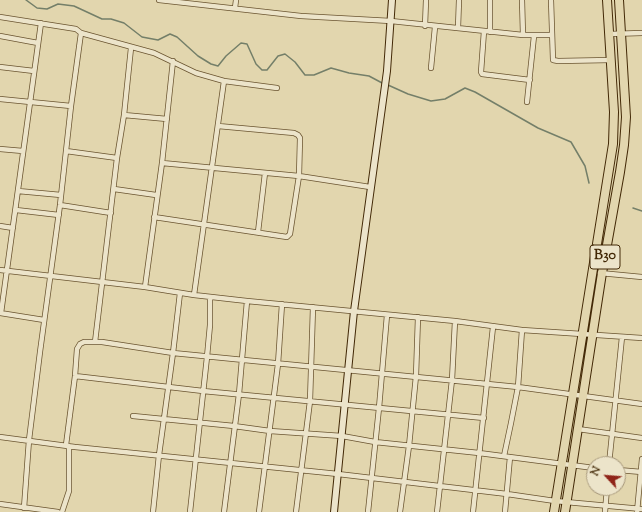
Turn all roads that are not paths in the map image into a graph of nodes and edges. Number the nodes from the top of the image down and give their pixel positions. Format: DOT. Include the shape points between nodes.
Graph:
graph roads {
  1 [pos="159,0"];
  2 [pos="236,0"];
  3 [pos="392,0"];
  4 [pos="426,0"];
  5 [pos="458,0"];
  6 [pos="490,0"];
  7 [pos="522,0"];
  8 [pos="551,0"];
  9 [pos="608,0"];
  10 [pos="619,0"];
  11 [pos="235,8"];
  12 [pos="0,16"];
  13 [pos="391,21"];
  14 [pos="41,23"];
  15 [pos="425,26"];
  16 [pos="435,27"];
  17 [pos="458,28"];
  18 [pos="484,31"];
  19 [pos="490,32"];
  20 [pos="81,33"];
  21 [pos="621,33"];
  22 [pos="642,33"];
  23 [pos="610,34"];
  24 [pos="523,35"];
  25 [pos="0,36"];
  26 [pos="534,36"];
  27 [pos="552,36"];
  28 [pos="38,43"];
  29 [pos="131,48"];
  30 [pos="611,60"];
  31 [pos="173,61"];
  32 [pos="0,67"];
  33 [pos="431,68"];
  34 [pos="34,71"];
  35 [pos="530,80"];
  36 [pos="224,81"];
  37 [pos="277,88"];
  38 [pos="0,99"];
  39 [pos="527,102"];
  40 [pos="29,103"];
  41 [pos="71,106"];
  42 [pos="124,115"];
  43 [pos="166,120"];
  44 [pos="218,126"];
  45 [pos="0,149"];
  46 [pos="66,151"];
  47 [pos="23,152"];
  48 [pos="117,158"];
  49 [pos="162,162"];
  50 [pos="213,167"];
  51 [pos="265,172"];
  52 [pos="299,176"];
  53 [pos="370,187"];
  54 [pos="114,189"];
  55 [pos="18,191"];
  56 [pos="61,195"];
  57 [pos="156,195"];
  58 [pos="60,205"];
  59 [pos="16,210"];
  60 [pos="111,213"];
  61 [pos="59,215"];
  62 [pos="154,217"];
  63 [pos="204,225"];
  64 [pos="0,226"];
  65 [pos="13,228"];
  66 [pos="258,232"];
  67 [pos="0,270"];
  68 [pos="6,271"];
  69 [pos="591,272"];
  70 [pos="602,273"];
  71 [pos="51,276"];
  72 [pos="642,277"];
  73 [pos="101,282"];
  74 [pos="145,287"];
  75 [pos="180,293"];
  76 [pos="194,295"];
  77 [pos="210,297"];
  78 [pos="247,301"];
  79 [pos="282,304"];
  80 [pos="313,307"];
  81 [pos="354,311"];
  82 [pos="0,313"];
  83 [pos="387,315"];
  84 [pos="418,317"];
  85 [pos="44,320"];
  86 [pos="455,321"];
  87 [pos="493,327"];
  88 [pos="522,330"];
  89 [pos="582,334"];
  90 [pos="593,335"];
  91 [pos="622,337"];
  92 [pos="642,338"];
  93 [pos="95,342"];
  94 [pos="173,353"];
  95 [pos="207,357"];
  96 [pos="242,359"];
  97 [pos="278,364"];
  98 [pos="311,366"];
  99 [pos="349,371"];
  100 [pos="382,374"];
  101 [pos="75,376"];
  102 [pos="416,376"];
  103 [pos="452,380"];
  104 [pos="487,384"];
  105 [pos="168,386"];
  106 [pos="518,387"];
  107 [pos="203,391"];
  108 [pos="238,394"];
  109 [pos="572,394"];
  110 [pos="583,396"];
  111 [pos="273,397"];
  112 [pos="310,401"];
  113 [pos="616,401"];
  114 [pos="346,404"];
  115 [pos="642,404"];
  116 [pos="379,408"];
  117 [pos="412,411"];
  118 [pos="134,416"];
  119 [pos="447,416"];
  120 [pos="484,418"];
  121 [pos="164,419"];
  122 [pos="199,423"];
  123 [pos="234,426"];
  124 [pos="578,429"];
  125 [pos="270,431"];
  126 [pos="305,434"];
  127 [pos="613,434"];
  128 [pos="342,436"];
  129 [pos="0,437"];
  130 [pos="642,438"];
  131 [pos="29,440"];
  132 [pos="375,442"];
  133 [pos="67,446"];
  134 [pos="409,446"];
  135 [pos="443,450"];
  136 [pos="479,453"];
  137 [pos="158,456"];
  138 [pos="504,456"];
  139 [pos="610,456"];
  140 [pos="510,457"];
  141 [pos="196,459"];
  142 [pos="642,459"];
  143 [pos="230,463"];
  144 [pos="561,464"];
  145 [pos="572,465"];
  146 [pos="265,466"];
  147 [pos="586,467"];
  148 [pos="302,471"];
  149 [pos="626,471"];
  150 [pos="641,472"];
  151 [pos="338,474"];
  152 [pos="372,478"];
  153 [pos="404,482"];
  154 [pos="441,486"];
  155 [pos="476,490"];
  156 [pos="507,494"];
  157 [pos="606,496"];
  158 [pos="555,502"];
  159 [pos="566,503"];
  160 [pos="0,504"];
  161 [pos="24,508"];
  162 [pos="605,509"];
  163 [pos="639,510"];
  164 [pos="54,512"];
  165 [pos="58,512"];
  166 [pos="62,512"];
  167 [pos="153,512"];
  168 [pos="190,512"];
  169 [pos="224,512"];
  170 [pos="259,512"];
  171 [pos="296,512"];
  172 [pos="334,512"];
  173 [pos="368,512"];
  174 [pos="400,512"];
  175 [pos="437,512"];
  176 [pos="473,512"];
  177 [pos="505,512"];
  178 [pos="554,512"];
  179 [pos="565,512"];
  1 -- 11 [label="street"];
  2 -- 11 [label="street"];
  3 -- 13 [label="street"];
  4 -- 15 [label="street"];
  5 -- 17 [label="street"];
  6 -- 19 [label="street"];
  7 -- 24 [label="street"];
  8 -- 27 [label="street"];
  9 -- 23 [label="highway, B30"];
  10 -- 21 [label="highway, B30"];
  11 -- 13 [label="street" via="301,16"];
  12 -- 14 [label="street"];
  13 -- 15 [label="street"];
  13 -- 53 [label="street" via="387,71"];
  14 -- 20 [label="street" via="76,29"];
  14 -- 28 [label="street"];
  15 -- 16 [label="street"];
  16 -- 17 [label="street"];
  16 -- 33 [label="street"];
  17 -- 18 [label="street"];
  18 -- 19 [label="street"];
  18 -- 35 [label="street" via="482,74"];
  19 -- 24 [label="street"];
  20 -- 29 [label="street"];
  20 -- 41 [label="street"];
  21 -- 22 [label="street"];
  21 -- 23 [label="street"];
  21 -- 70 [label="highway, B30" via="626,117 624,144"];
  23 -- 30 [label="highway, B30"];
  24 -- 26 [label="street"];
  25 -- 28 [label="street"];
  26 -- 27 [label="street"];
  26 -- 35 [label="street"];
  27 -- 30 [label="street" via="553,60"];
  28 -- 34 [label="street"];
  29 -- 31 [label="street" via="154,53"];
  29 -- 42 [label="street"];
  30 -- 69 [label="highway, B30" via="613,144"];
  31 -- 36 [label="street" via="196,73"];
  31 -- 43 [label="street"];
  32 -- 34 [label="street"];
  34 -- 40 [label="street"];
  35 -- 39 [label="street"];
  36 -- 37 [label="street"];
  36 -- 44 [label="street"];
  38 -- 40 [label="street"];
  40 -- 41 [label="street"];
  40 -- 47 [label="street"];
  41 -- 46 [label="street"];
  42 -- 43 [label="street"];
  42 -- 48 [label="street"];
  43 -- 49 [label="street"];
  44 -- 50 [label="street"];
  44 -- 52 [label="street" via="298,135"];
  45 -- 47 [label="street"];
  46 -- 48 [label="street"];
  46 -- 56 [label="street"];
  47 -- 55 [label="street"];
  48 -- 54 [label="street"];
  49 -- 50 [label="street"];
  49 -- 57 [label="street"];
  50 -- 51 [label="street"];
  50 -- 63 [label="street"];
  51 -- 52 [label="street"];
  51 -- 66 [label="street"];
  52 -- 53 [label="street"];
  52 -- 66 [label="street" via="290,234 287,237"];
  53 -- 81 [label="street"];
  54 -- 57 [label="street"];
  54 -- 60 [label="street"];
  55 -- 56 [label="street"];
  55 -- 59 [label="street"];
  56 -- 58 [label="street"];
  57 -- 62 [label="street"];
  58 -- 60 [label="street"];
  58 -- 61 [label="street"];
  59 -- 61 [label="street"];
  59 -- 65 [label="street"];
  60 -- 73 [label="street"];
  61 -- 71 [label="street"];
  62 -- 63 [label="street"];
  62 -- 74 [label="street"];
  63 -- 66 [label="street"];
  63 -- 76 [label="street"];
  64 -- 65 [label="street"];
  65 -- 68 [label="street"];
  67 -- 68 [label="street"];
  68 -- 71 [label="street"];
  68 -- 82 [label="street"];
  69 -- 70 [label="street"];
  69 -- 89 [label="highway, B30"];
  70 -- 72 [label="street"];
  70 -- 90 [label="highway, B30"];
  71 -- 73 [label="street"];
  71 -- 85 [label="street"];
  73 -- 74 [label="street"];
  73 -- 93 [label="street"];
  74 -- 75 [label="street"];
  75 -- 76 [label="street"];
  75 -- 94 [label="street"];
  76 -- 77 [label="street"];
  77 -- 78 [label="street"];
  77 -- 95 [label="street"];
  78 -- 79 [label="street"];
  78 -- 96 [label="street"];
  79 -- 80 [label="street"];
  79 -- 97 [label="street"];
  80 -- 81 [label="street"];
  80 -- 98 [label="street"];
  81 -- 83 [label="street"];
  81 -- 99 [label="street"];
  82 -- 85 [label="street"];
  83 -- 84 [label="street"];
  83 -- 100 [label="street"];
  84 -- 86 [label="street"];
  84 -- 102 [label="street"];
  85 -- 131 [label="street"];
  86 -- 87 [label="street"];
  86 -- 103 [label="street"];
  87 -- 88 [label="street"];
  87 -- 104 [label="street"];
  88 -- 89 [label="street"];
  88 -- 106 [label="street"];
  89 -- 90 [label="street"];
  89 -- 109 [label="highway, B30"];
  90 -- 91 [label="street"];
  90 -- 110 [label="highway, B30"];
  91 -- 92 [label="street"];
  91 -- 113 [label="street"];
  93 -- 94 [label="street"];
  93 -- 101 [label="street" via="80,344 77,350"];
  94 -- 95 [label="street"];
  94 -- 105 [label="street"];
  95 -- 96 [label="street"];
  95 -- 107 [label="street"];
  96 -- 97 [label="street"];
  96 -- 108 [label="street"];
  97 -- 98 [label="street"];
  97 -- 111 [label="street"];
  98 -- 99 [label="street"];
  98 -- 112 [label="street"];
  99 -- 100 [label="street"];
  99 -- 114 [label="street"];
  100 -- 102 [label="street"];
  100 -- 116 [label="street"];
  101 -- 105 [label="street"];
  101 -- 133 [label="street"];
  102 -- 103 [label="street"];
  102 -- 117 [label="street"];
  103 -- 104 [label="street"];
  103 -- 119 [label="street"];
  104 -- 106 [label="street"];
  104 -- 120 [label="street"];
  105 -- 107 [label="street"];
  105 -- 121 [label="street"];
  106 -- 109 [label="street"];
  106 -- 138 [label="street"];
  107 -- 108 [label="street"];
  107 -- 122 [label="street"];
  108 -- 111 [label="street"];
  108 -- 123 [label="street"];
  109 -- 110 [label="street"];
  109 -- 144 [label="highway, B30"];
  110 -- 113 [label="street"];
  110 -- 124 [label="highway, B30"];
  111 -- 112 [label="street"];
  111 -- 125 [label="street"];
  112 -- 114 [label="street"];
  112 -- 126 [label="street"];
  113 -- 115 [label="street"];
  113 -- 127 [label="street"];
  114 -- 116 [label="street"];
  114 -- 128 [label="street"];
  116 -- 117 [label="street"];
  116 -- 132 [label="street"];
  117 -- 119 [label="street"];
  117 -- 134 [label="street"];
  118 -- 121 [label="street"];
  119 -- 120 [label="street"];
  119 -- 135 [label="street"];
  120 -- 136 [label="street"];
  121 -- 122 [label="street"];
  121 -- 137 [label="street"];
  122 -- 123 [label="street"];
  122 -- 141 [label="street"];
  123 -- 125 [label="street"];
  123 -- 143 [label="street"];
  124 -- 127 [label="street"];
  124 -- 145 [label="highway, B30"];
  125 -- 126 [label="street"];
  125 -- 146 [label="street"];
  126 -- 128 [label="street"];
  126 -- 148 [label="street"];
  127 -- 130 [label="street"];
  127 -- 139 [label="street"];
  128 -- 132 [label="street"];
  128 -- 151 [label="street"];
  129 -- 131 [label="street"];
  131 -- 133 [label="street"];
  131 -- 161 [label="street"];
  132 -- 134 [label="street"];
  132 -- 152 [label="street"];
  133 -- 137 [label="street"];
  133 -- 166 [label="street" via="69,491"];
  134 -- 135 [label="street"];
  134 -- 153 [label="street"];
  135 -- 136 [label="street"];
  135 -- 154 [label="street"];
  136 -- 138 [label="street"];
  136 -- 155 [label="street"];
  137 -- 141 [label="street"];
  137 -- 167 [label="street"];
  138 -- 140 [label="street"];
  140 -- 144 [label="street"];
  140 -- 156 [label="street"];
  141 -- 143 [label="street"];
  141 -- 168 [label="street"];
  142 -- 150 [label="street"];
  143 -- 146 [label="street"];
  143 -- 169 [label="street"];
  144 -- 145 [label="street"];
  144 -- 158 [label="highway, B30"];
  145 -- 147 [label="street"];
  145 -- 159 [label="highway, B30"];
  146 -- 148 [label="street"];
  146 -- 170 [label="street"];
  148 -- 151 [label="street"];
  148 -- 171 [label="street"];
  149 -- 150 [label="street"];
  150 -- 163 [label="street"];
  151 -- 152 [label="street"];
  151 -- 172 [label="street"];
  152 -- 153 [label="street"];
  152 -- 173 [label="street"];
  153 -- 154 [label="street"];
  153 -- 174 [label="street"];
  154 -- 155 [label="street"];
  154 -- 175 [label="street"];
  155 -- 156 [label="street"];
  155 -- 176 [label="street"];
  156 -- 158 [label="street"];
  156 -- 177 [label="street"];
  157 -- 162 [label="street"];
  158 -- 159 [label="street"];
  158 -- 178 [label="highway, B30"];
  159 -- 162 [label="street"];
  159 -- 179 [label="highway, B30"];
  160 -- 161 [label="street"];
  161 -- 164 [label="street"];
  162 -- 163 [label="street"];
  164 -- 165 [label="street"];
}
